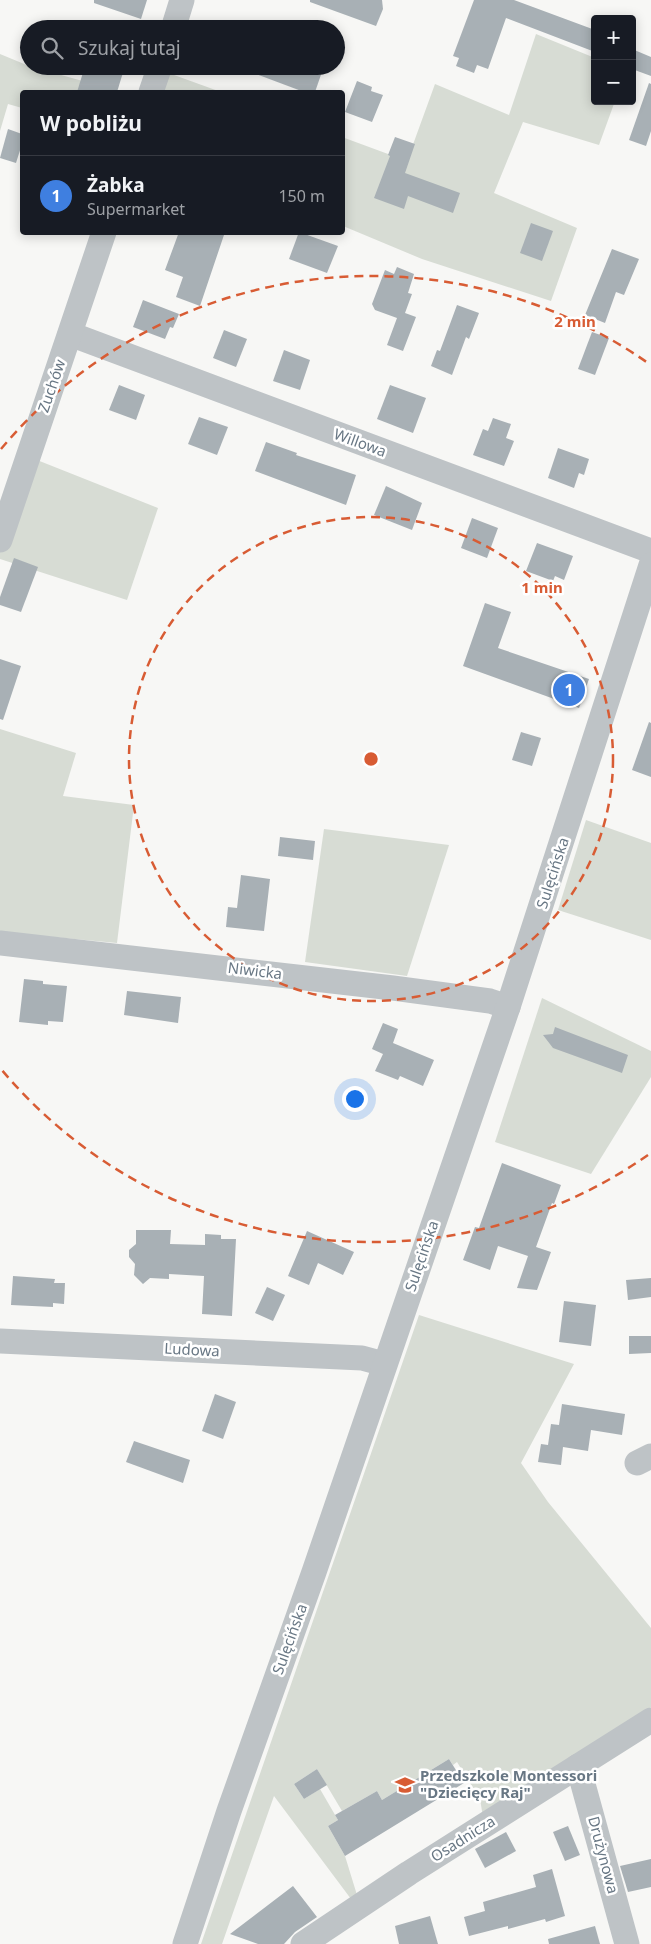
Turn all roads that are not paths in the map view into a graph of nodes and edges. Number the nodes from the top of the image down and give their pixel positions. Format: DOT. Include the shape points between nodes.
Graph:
graph roads {
  1 [pos="182,0"];
  2 [pos="175,20"];
  3 [pos="157,75"];
  4 [pos="152,90"];
  5 [pos="103,235"];
  6 [pos="70,334"];
  7 [pos="0,540"];
  8 [pos="651,552"];
  9 [pos="651,566"];
  10 [pos="0,943"];
  11 [pos="508,1006"];
  12 [pos="0,1341"];
  13 [pos="384,1364"];
  14 [pos="651,1720"];
  15 [pos="578,1766"];
  16 [pos="185,1944"];
  17 [pos="303,1944"];
  18 [pos="627,1944"];
  1 -- 2 [label="street"];
  3 -- 4 [label="street"];
  5 -- 6 [label="street, Zuchów"];
  6 -- 7 [label="street, Zuchów"];
  6 -- 8 [label="street, Willowa"];
  9 -- 11 [label="street, Sulęcińska"];
  10 -- 11 [label="street, Niwicka" via="393,988"];
  11 -- 13 [label="street, Sulęcińska"];
  12 -- 13 [label="street, Ludowa" via="362,1358"];
  13 -- 16 [label="street, Sulęcińska"];
  14 -- 15 [label="street, Osadnicza"];
  15 -- 17 [label="street, Osadnicza"];
  15 -- 18 [label="street, Drużynowa"];
}
